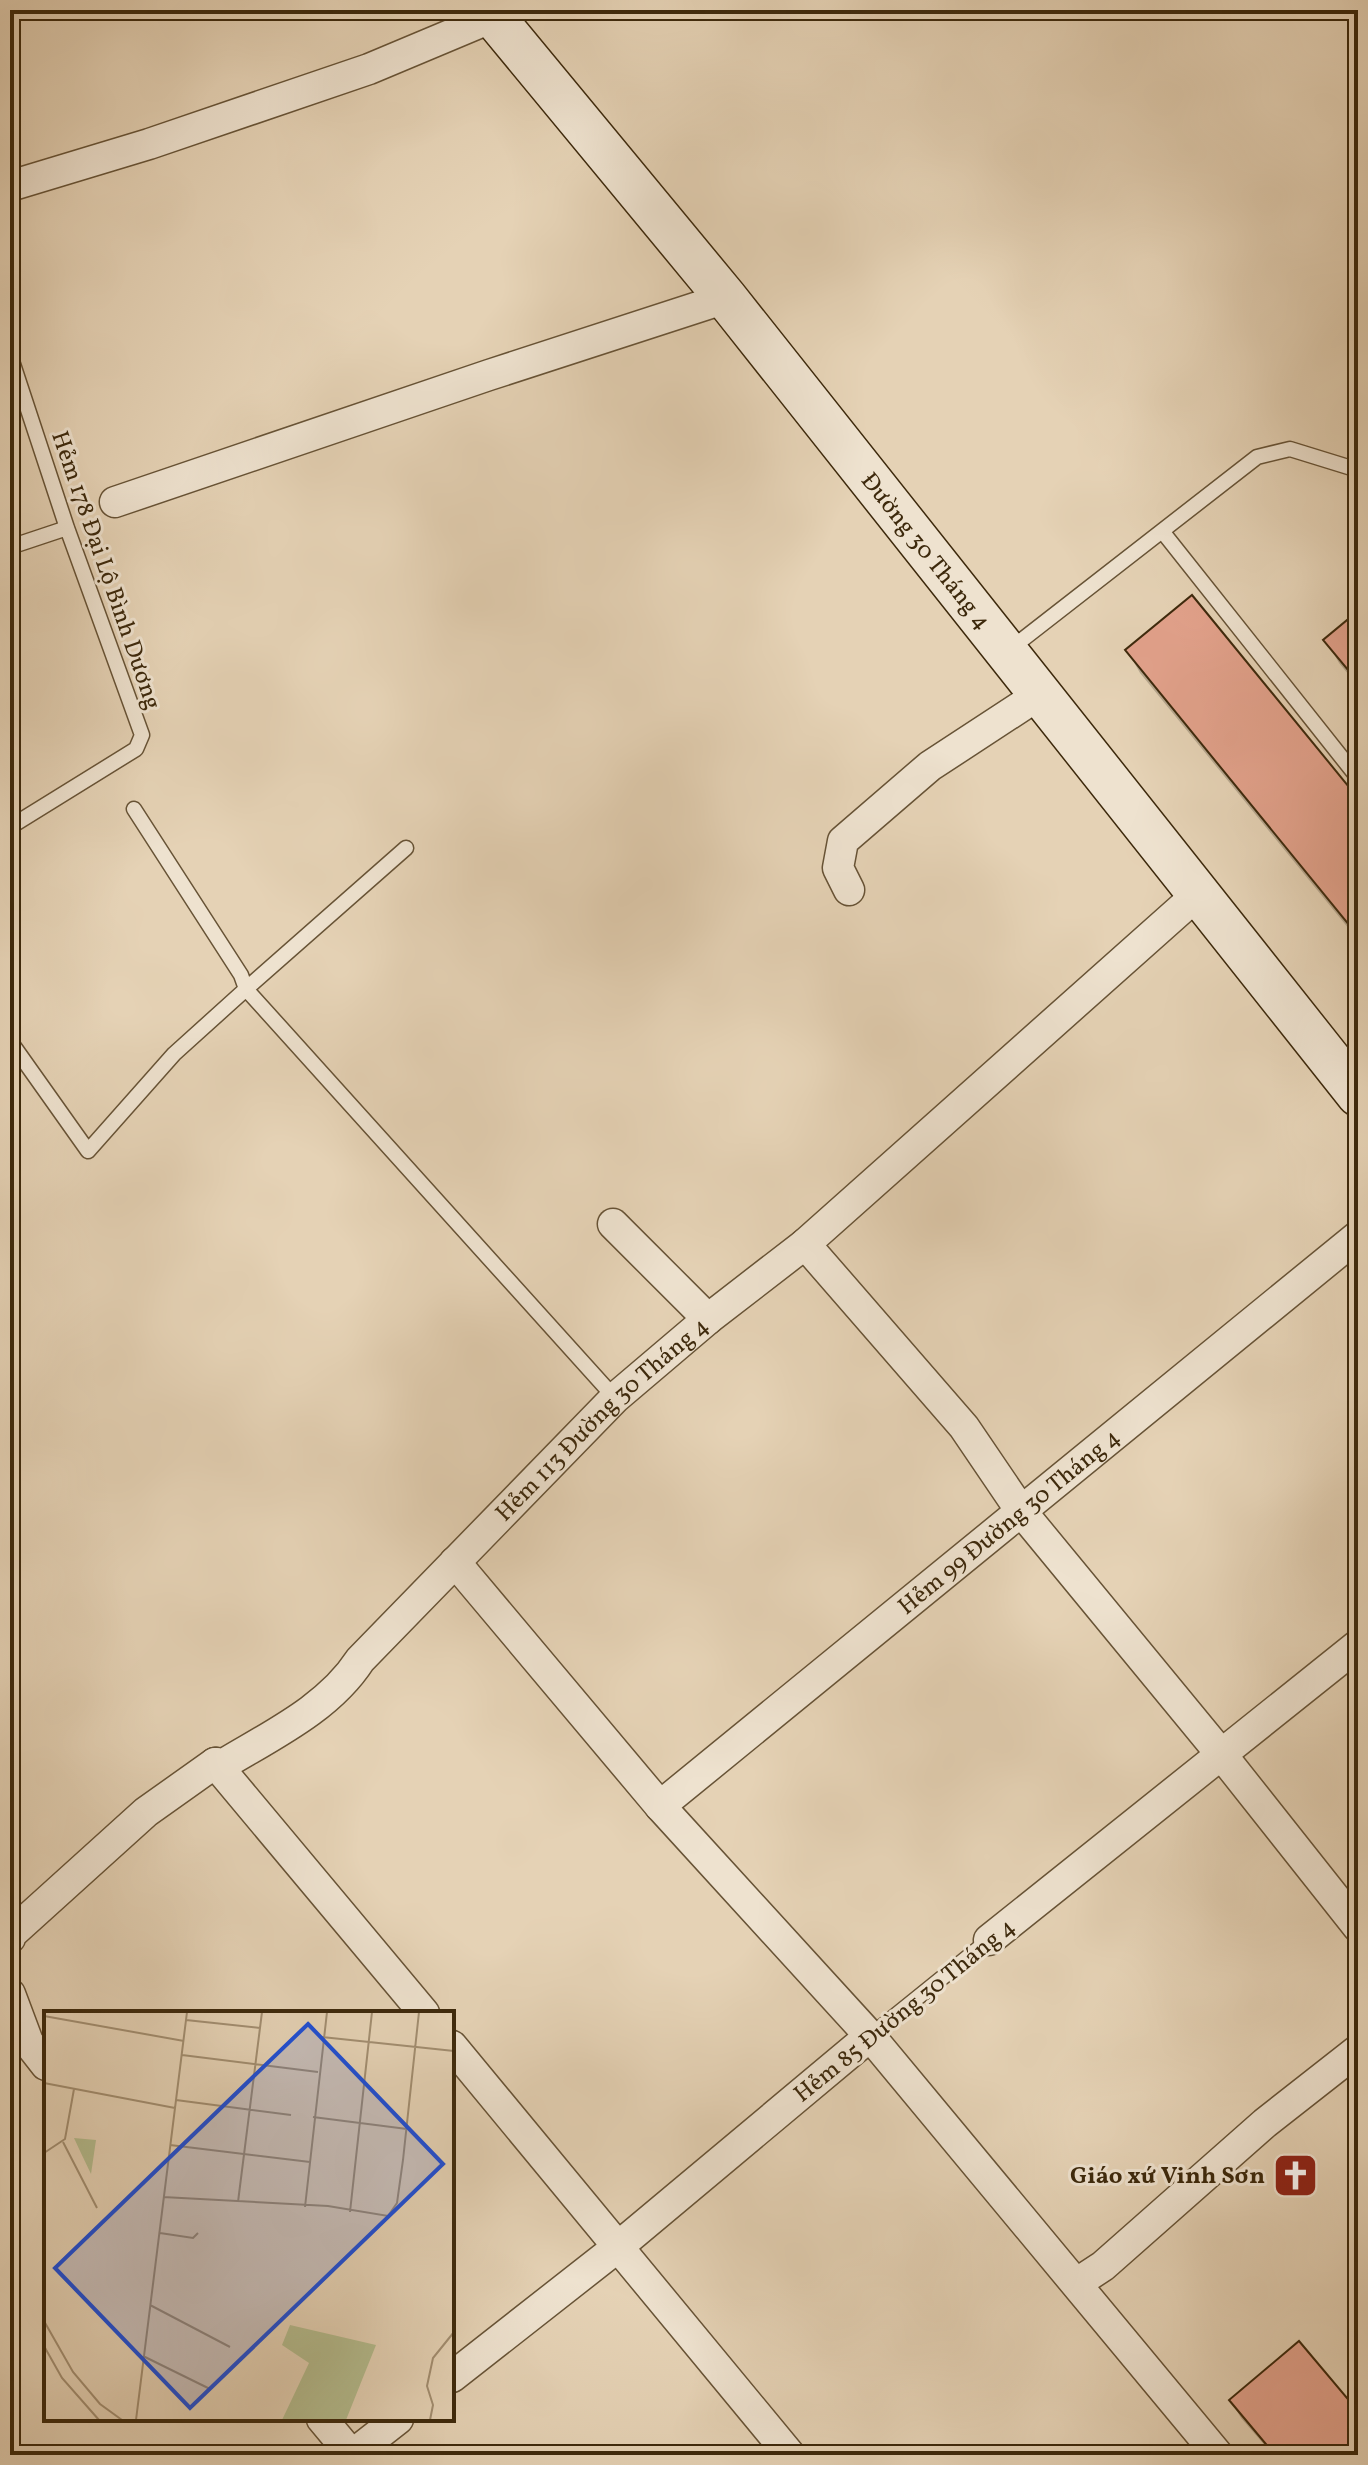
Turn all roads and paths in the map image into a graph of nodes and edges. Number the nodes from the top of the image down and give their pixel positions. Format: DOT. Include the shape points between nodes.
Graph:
graph roads {
  1 [pos="490,13"];
  2 [pos="10,186"];
  3 [pos="726,298"];
  4 [pos="10,355"];
  5 [pos="1358,470"];
  6 [pos="115,502"];
  7 [pos="67,528"];
  8 [pos="1162,531"];
  9 [pos="10,547"];
  10 [pos="1006,652"];
  11 [pos="1040,694"];
  12 [pos="1358,778"];
  13 [pos="134,809"];
  14 [pos="10,827"];
  15 [pos="406,848"];
  16 [pos="849,890"];
  17 [pos="1198,894"];
  18 [pos="246,989"];
  19 [pos="10,1041"];
  20 [pos="1358,1095"];
  21 [pos="613,1224"];
  22 [pos="1358,1236"];
  23 [pos="805,1244"];
  24 [pos="708,1319"];
  25 [pos="615,1398"];
  26 [pos="1021,1511"];
  27 [pos="455,1562"];
  28 [pos="1358,1645"];
  29 [pos="1221,1754"];
  30 [pos="215,1763"];
  31 [pos="660,1806"];
  32 [pos="1358,1927"];
  33 [pos="10,1938"];
  34 [pos="989,1940"];
  35 [pos="10,1994"];
  36 [pos="422,2011"];
  37 [pos="870,2036"];
  38 [pos="454,2048"];
  39 [pos="1358,2050"];
  40 [pos="44,2062"];
  41 [pos="619,2246"];
  42 [pos="1077,2283"];
  43 [pos="454,2375"];
  44 [pos="324,2421"];
  45 [pos="395,2421"];
  46 [pos="352,2455"];
  47 [pos="790,2455"];
  48 [pos="1218,2455"];
  1 -- 2 [label="street" via="369,69"];
  1 -- 3 [label="main road, Đường 30 Tháng 4"];
  3 -- 6 [label="street"];
  3 -- 10 [label="main road, Đường 30 Tháng 4"];
  4 -- 7 [label="lane, Hẻm 178 Đại Lộ Bình Dương"];
  5 -- 8 [label="lane" via="1290,449 1257,457"];
  7 -- 9 [label="lane"];
  7 -- 14 [label="lane, Hẻm 178 Đại Lộ Bình Dương" via="142,735 136,749"];
  8 -- 10 [label="lane"];
  8 -- 12 [label="lane"];
  10 -- 11 [label="main road, Đường 30 Tháng 4"];
  11 -- 16 [label="street" via="930,766 843,841 838,868"];
  11 -- 17 [label="main road, Đường 30 Tháng 4"];
  13 -- 18 [label="lane"];
  15 -- 18 [label="lane"];
  17 -- 20 [label="main road, Đường 30 Tháng 4"];
  17 -- 23 [label="street, Hẻm 113 Đường 30 Tháng 4"];
  18 -- 19 [label="lane" via="174,1054 88,1151"];
  18 -- 25 [label="lane"];
  21 -- 24 [label="street"];
  22 -- 26 [label="street, Hẻm 99 Đường 30 Tháng 4"];
  23 -- 24 [label="street, Hẻm 113 Đường 30 Tháng 4"];
  23 -- 26 [label="street" via="964,1427"];
  24 -- 25 [label="street, Hẻm 113 Đường 30 Tháng 4"];
  25 -- 27 [label="street, Hẻm 113 Đường 30 Tháng 4"];
  26 -- 29 [label="street"];
  26 -- 31 [label="street, Hẻm 99 Đường 30 Tháng 4"];
  27 -- 30 [label="street, Hẻm 113 Đường 30 Tháng 4" via="349,1677 304,1715 224,1764"];
  27 -- 31 [label="street"];
  28 -- 29 [label="street, Hẻm 85 Đường 30 Tháng 4"];
  29 -- 32 [label="street"];
  29 -- 34 [label="street, Hẻm 85 Đường 30 Tháng 4"];
  30 -- 33 [label="street, Hẻm 113 Đường 30 Tháng 4" via="146,1812"];
  30 -- 36 [label="street"];
  31 -- 37 [label="street"];
  34 -- 37 [label="lane, Hẻm 85 Đường 30 Tháng 4"];
  35 -- 40 [label="street" via="28,2042"];
  37 -- 41 [label="street, Hẻm 85 Đường 30 Tháng 4"];
  37 -- 42 [label="street"];
  38 -- 41 [label="street"];
  39 -- 42 [label="street"];
  41 -- 43 [label="street, Hẻm 85 Đường 30 Tháng 4"];
  41 -- 47 [label="street"];
  42 -- 48 [label="street"];
  44 -- 46 [label="street"];
  45 -- 46 [label="street"];
}
